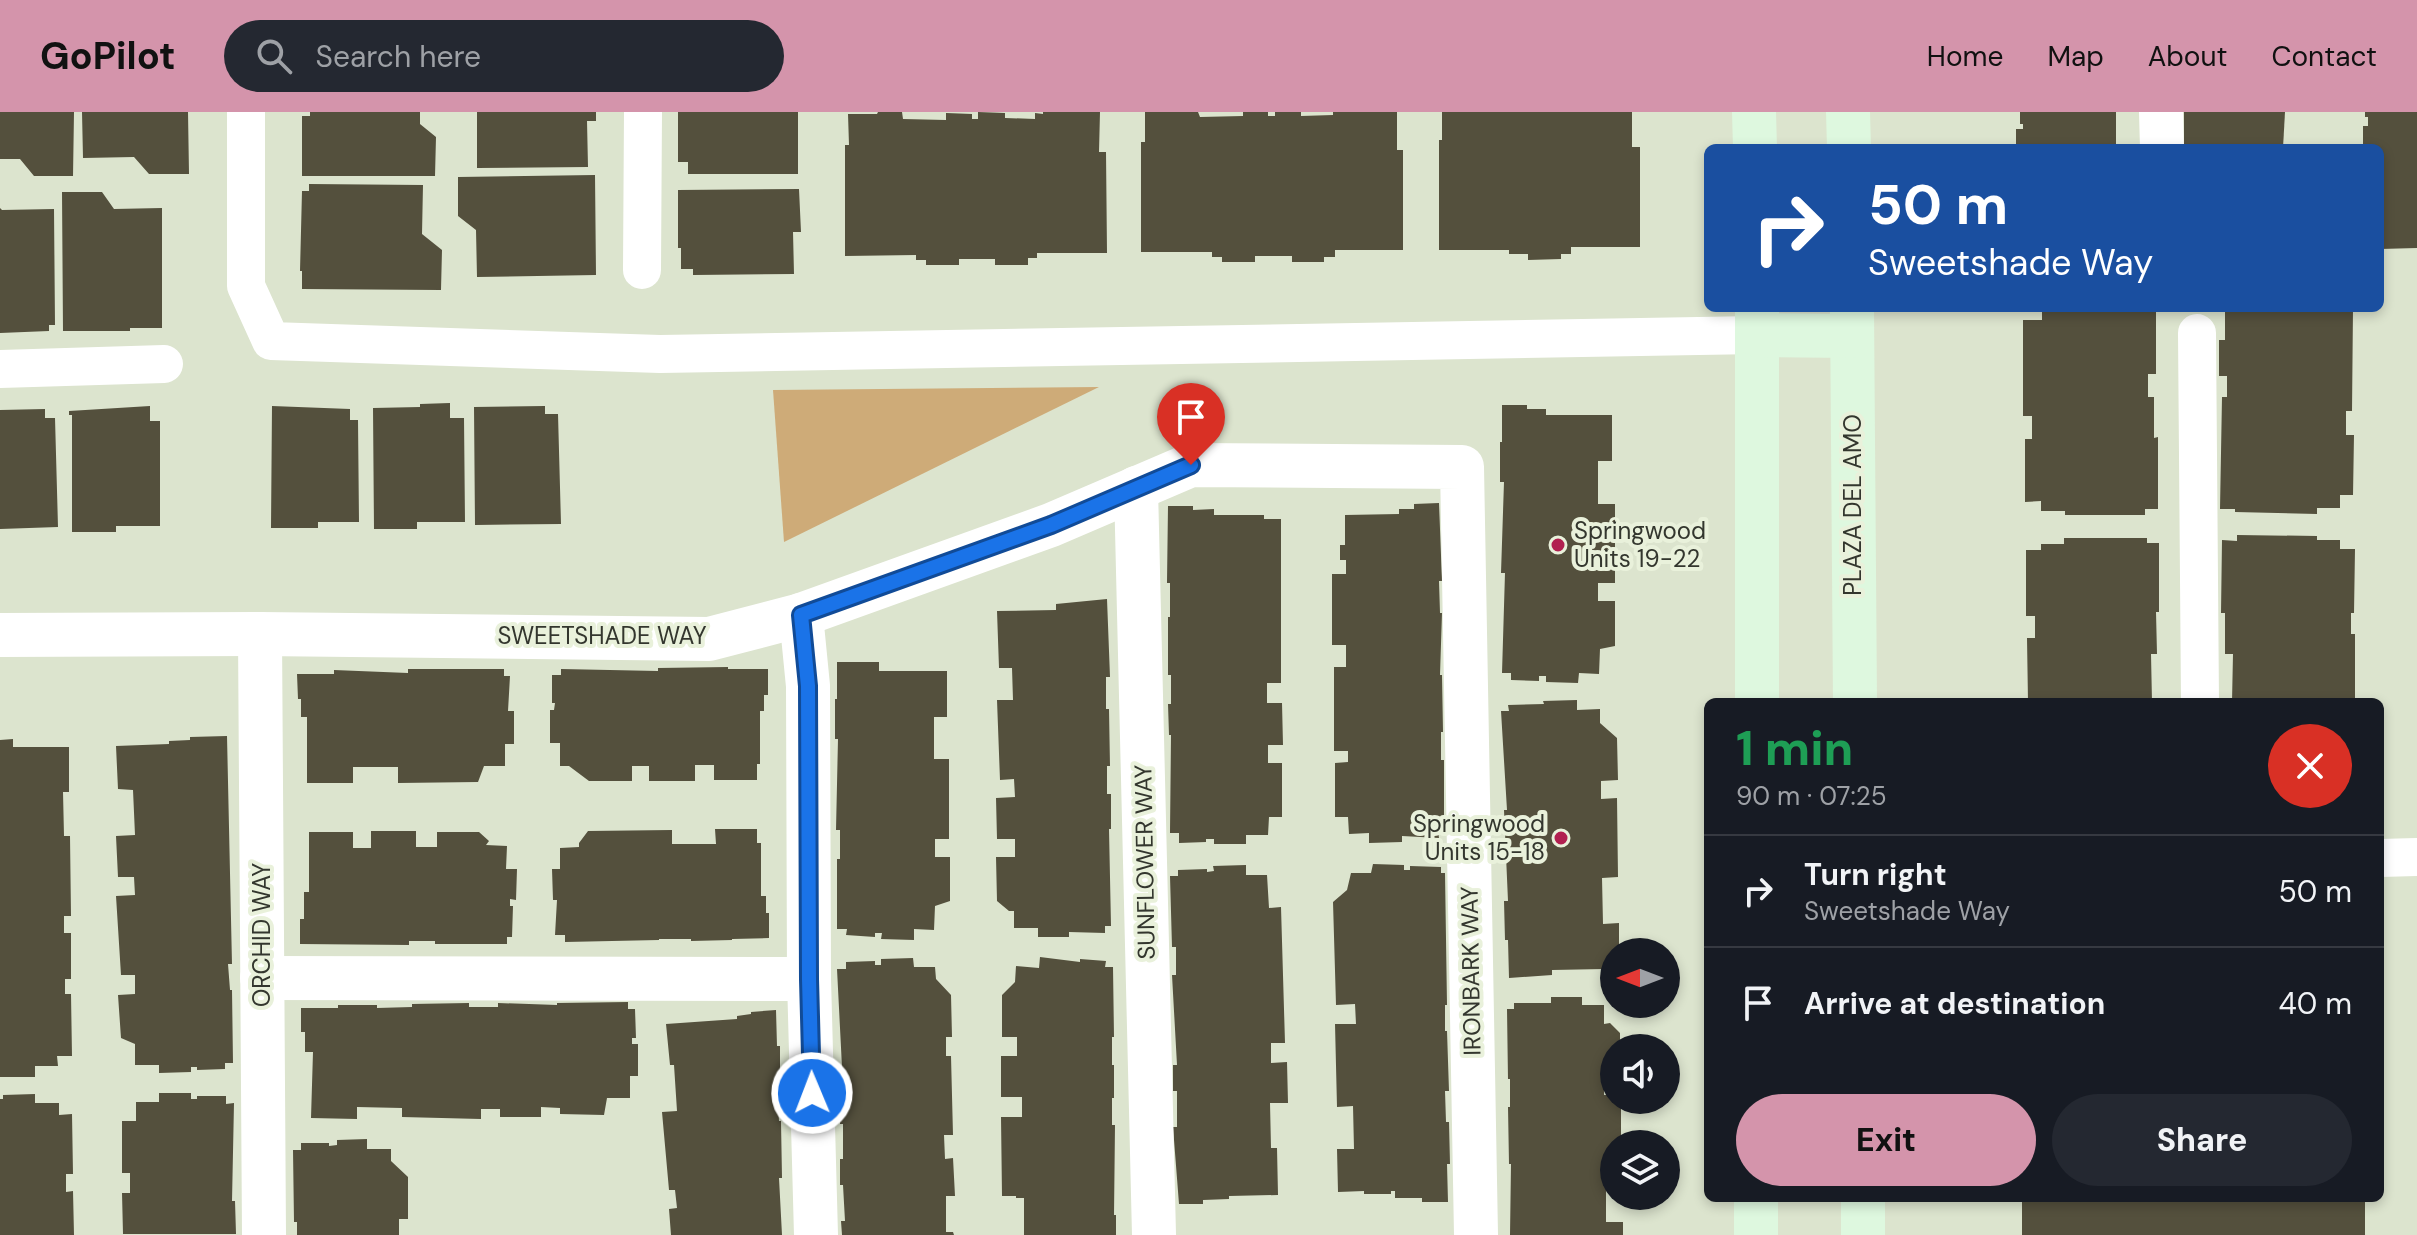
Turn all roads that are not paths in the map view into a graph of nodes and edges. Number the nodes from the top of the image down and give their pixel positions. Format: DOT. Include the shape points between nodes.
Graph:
graph roads {
  1 [pos="246,112"];
  2 [pos="643,112"];
  3 [pos="1754,112"];
  4 [pos="1848,112"];
  5 [pos="2161,112"];
  6 [pos="1755,144"];
  7 [pos="1849,144"];
  8 [pos="2162,144"];
  9 [pos="642,270"];
  10 [pos="1757,322"];
  11 [pos="1852,322"];
  12 [pos="2197,333"];
  13 [pos="164,364"];
  14 [pos="0,369"];
  15 [pos="1462,467"];
  16 [pos="1136,488"];
  17 [pos="801,615"];
  18 [pos="260,634"];
  19 [pos="0,635"];
  20 [pos="1757,698"];
  21 [pos="1855,698"];
  22 [pos="2200,698"];
  23 [pos="2417,857"];
  24 [pos="2384,858"];
  25 [pos="262,978"];
  26 [pos="809,979"];
  27 [pos="1756,1202"];
  28 [pos="1863,1202"];
  29 [pos="264,1235"];
  30 [pos="816,1235"];
  31 [pos="1154,1235"];
  32 [pos="1476,1235"];
  33 [pos="1756,1235"];
  34 [pos="1863,1235"];
  1 -- 10 [label="lane" via="246,286 271,341 660,354"];
  2 -- 9 [label="lane"];
  3 -- 6 [label="main road"];
  4 -- 7 [label="main road"];
  5 -- 8 [label="street"];
  10 -- 11 [label="main road"];
  10 -- 20 [label="main road"];
  11 -- 21 [label="main road, PLAZA DEL AMO"];
  12 -- 22 [label="lane"];
  13 -- 14 [label="lane"];
  15 -- 16 [label="street, SWEETSHADE WAY" via="1191,465"];
  15 -- 32 [label="street, IRONBARK WAY"];
  16 -- 17 [label="street, SWEETSHADE WAY" via="1051,525"];
  16 -- 31 [label="street, SUNFLOWER WAY"];
  17 -- 18 [label="street, SWEETSHADE WAY" via="709,639"];
  17 -- 26 [label="street" via="808,686"];
  18 -- 19 [label="street, SWEETSHADE WAY"];
  18 -- 25 [label="street, ORCHID WAY"];
  23 -- 24 [label="lane"];
  25 -- 26 [label="street"];
  25 -- 29 [label="street, ORCHID WAY"];
  26 -- 30 [label="street"];
  27 -- 33 [label="main road"];
  28 -- 34 [label="main road"];
}
